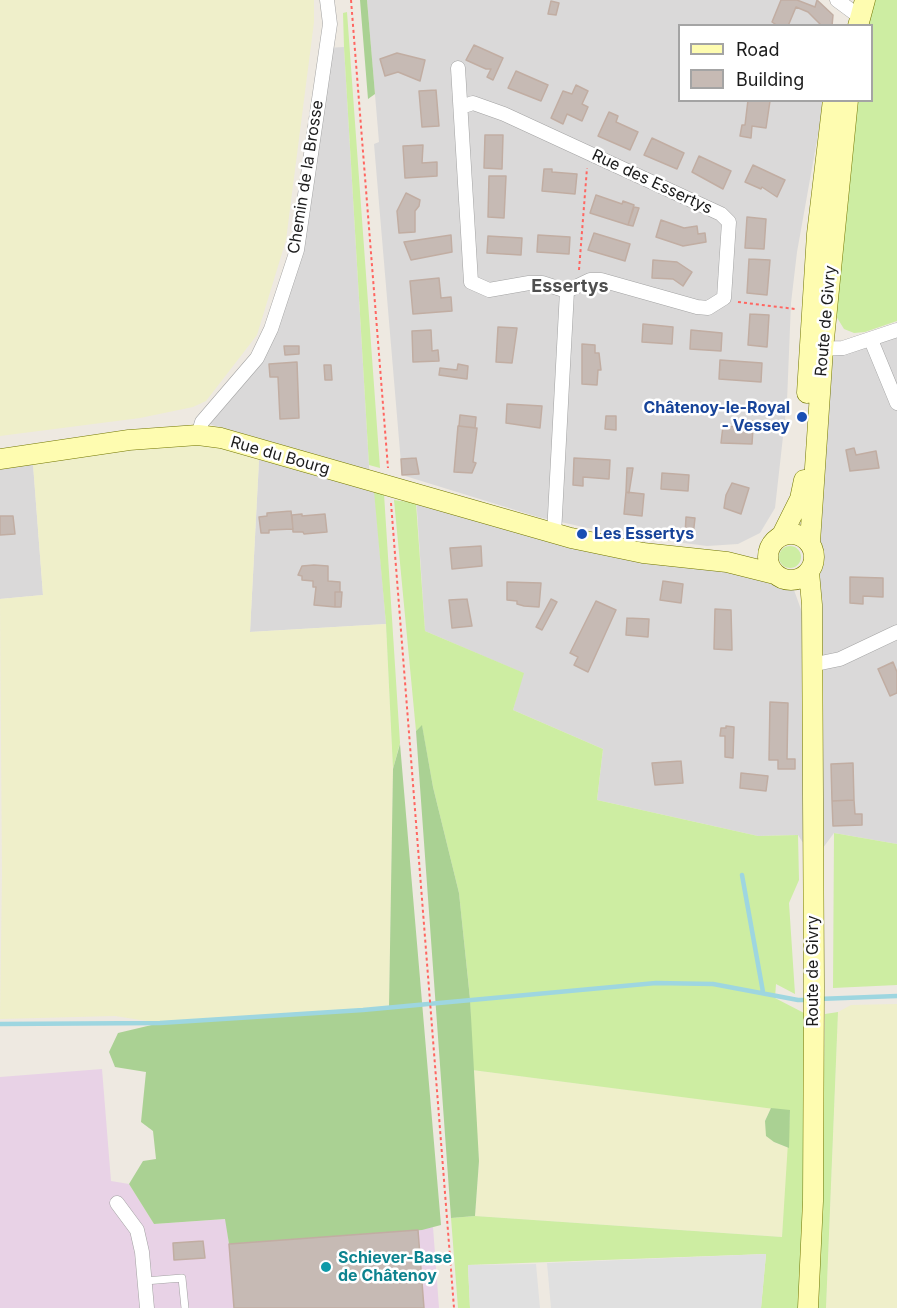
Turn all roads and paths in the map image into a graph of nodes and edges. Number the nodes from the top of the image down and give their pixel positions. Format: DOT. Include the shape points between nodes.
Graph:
graph roads {
  1 [pos="327,0"];
  2 [pos="458,68"];
  3 [pos="833,102"];
  4 [pos="847,102"];
  5 [pos="461,107"];
  6 [pos="831,128"];
  7 [pos="588,153"];
  8 [pos="573,288"];
  9 [pos="723,298"];
  10 [pos="811,311"];
  11 [pos="897,330"];
  12 [pos="871,340"];
  13 [pos="816,349"];
  14 [pos="897,403"];
  15 [pos="198,435"];
  16 [pos="0,459"];
  17 [pos="554,534"];
  18 [pos="778,538"];
  19 [pos="810,542"];
  20 [pos="727,562"];
  21 [pos="809,572"];
  22 [pos="781,577"];
  23 [pos="897,632"];
  24 [pos="810,634"];
  25 [pos="811,665"];
  26 [pos="428,988"];
  27 [pos="117,1203"];
  28 [pos="144,1281"];
  29 [pos="147,1308"];
  30 [pos="185,1308"];
  31 [pos="454,1308"];
  32 [pos="808,1308"];
  1 -- 15 [label="street, Chemin de la Brosse" via="330,24 297,250 271,329 257,358 202,422"];
  2 -- 5 [label="street"];
  3 -- 6 [label="main road, Route de Givry"];
  4 -- 6 [label="main road, Route de Givry"];
  5 -- 7 [label="street, Rue des Essertys" via="472,103 484,106"];
  5 -- 8 [label="street" via="471,282 489,290 529,283"];
  6 -- 10 [label="main road, Route de Givry"];
  6 -- 13 [label="main road, Route de Givry"];
  7 -- 8 [label="path"];
  7 -- 9 [label="street, Rue des Essertys" via="726,217 730,230"];
  8 -- 9 [label="street" via="601,279 708,308"];
  8 -- 17 [label="street"];
  9 -- 10 [label="path"];
  10 -- 13 [label="main road, Route de Givry"];
  11 -- 12 [label="street"];
  12 -- 13 [label="street" via="843,348"];
  12 -- 14 [label="street"];
  13 -- 18 [label="main road, Route de Givry" via="804,481 800,499"];
  13 -- 19 [label="main road, Route de Givry"];
  15 -- 16 [label="main road, Rue du Bourg" via="129,440"];
  15 -- 17 [label="main road, Rue du Bourg" via="221,438"];
  17 -- 20 [label="main road, Rue du Bourg" via="643,553"];
  18 -- 19 [label="main road" via="800,535"];
  18 -- 20 [label="main road"];
  18 -- 22 [label="main road" via="768,553 769,564"];
  19 -- 21 [label="main road" via="814,563"];
  20 -- 22 [label="main road, Rue du Bourg"];
  21 -- 22 [label="main road" via="795,580"];
  21 -- 24 [label="main road, Route de Givry"];
  22 -- 24 [label="main road, Route de Givry" via="800,603"];
  23 -- 25 [label="street" via="840,659"];
  24 -- 25 [label="main road, Route de Givry"];
  25 -- 32 [label="main road, Route de Givry" via="814,1014"];
  26 -- 31 [label="path"];
  27 -- 28 [label="street" via="136,1230"];
  28 -- 29 [label="street"];
  28 -- 30 [label="lane" via="182,1278"];
}
